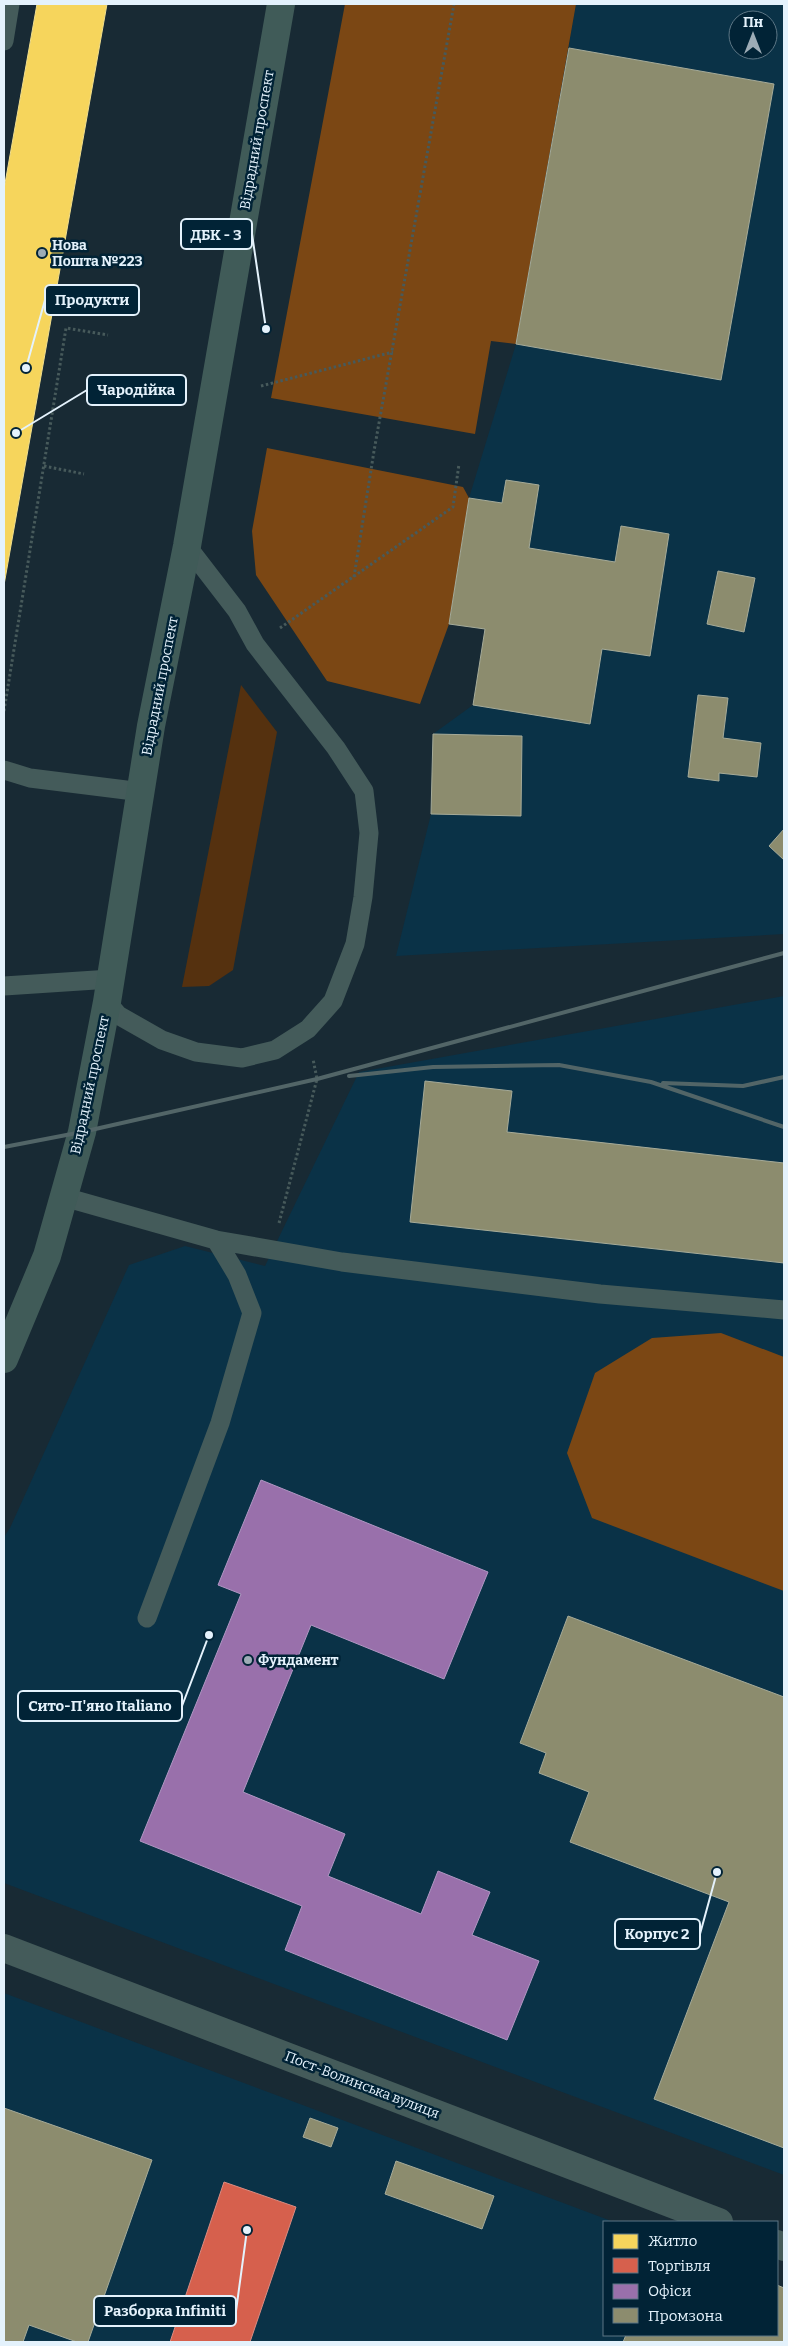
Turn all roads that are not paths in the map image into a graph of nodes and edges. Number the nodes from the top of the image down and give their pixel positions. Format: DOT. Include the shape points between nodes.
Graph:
graph roads {
  1 [pos="10,4"];
  2 [pos="281,4"];
  3 [pos="4,41"];
  4 [pos="187,546"];
  5 [pos="4,770"];
  6 [pos="142,792"];
  7 [pos="4,986"];
  8 [pos="109,991"];
  9 [pos="64,1197"];
  10 [pos="216,1240"];
  11 [pos="784,1310"];
  12 [pos="4,1359"];
  13 [pos="147,1618"];
  14 [pos="4,1948"];
  15 [pos="716,2221"];
  1 -- 3 [label="lane"];
  2 -- 4 [label="main road, Відрадний проспект"];
  4 -- 6 [label="main road, Відрадний проспект" via="151,726"];
  4 -- 8 [label="lane" via="238,612 256,644 336,748 364,791 369,833 363,897 354,944 333,1001 308,1029 275,1050 242,1058 196,1052 162,1040 118,1015"];
  5 -- 6 [label="lane" via="30,778"];
  6 -- 8 [label="main road, Відрадний проспект"];
  7 -- 8 [label="lane"];
  8 -- 9 [label="main road, Відрадний проспект" via="82,1132"];
  9 -- 10 [label="lane"];
  9 -- 12 [label="main road, Відрадний проспект" via="47,1256"];
  10 -- 11 [label="lane" via="342,1262 590,1293"];
  10 -- 13 [label="lane" via="238,1275 252,1313 220,1423"];
  14 -- 15 [label="street, Пост-Волинська вулиця"];
}
